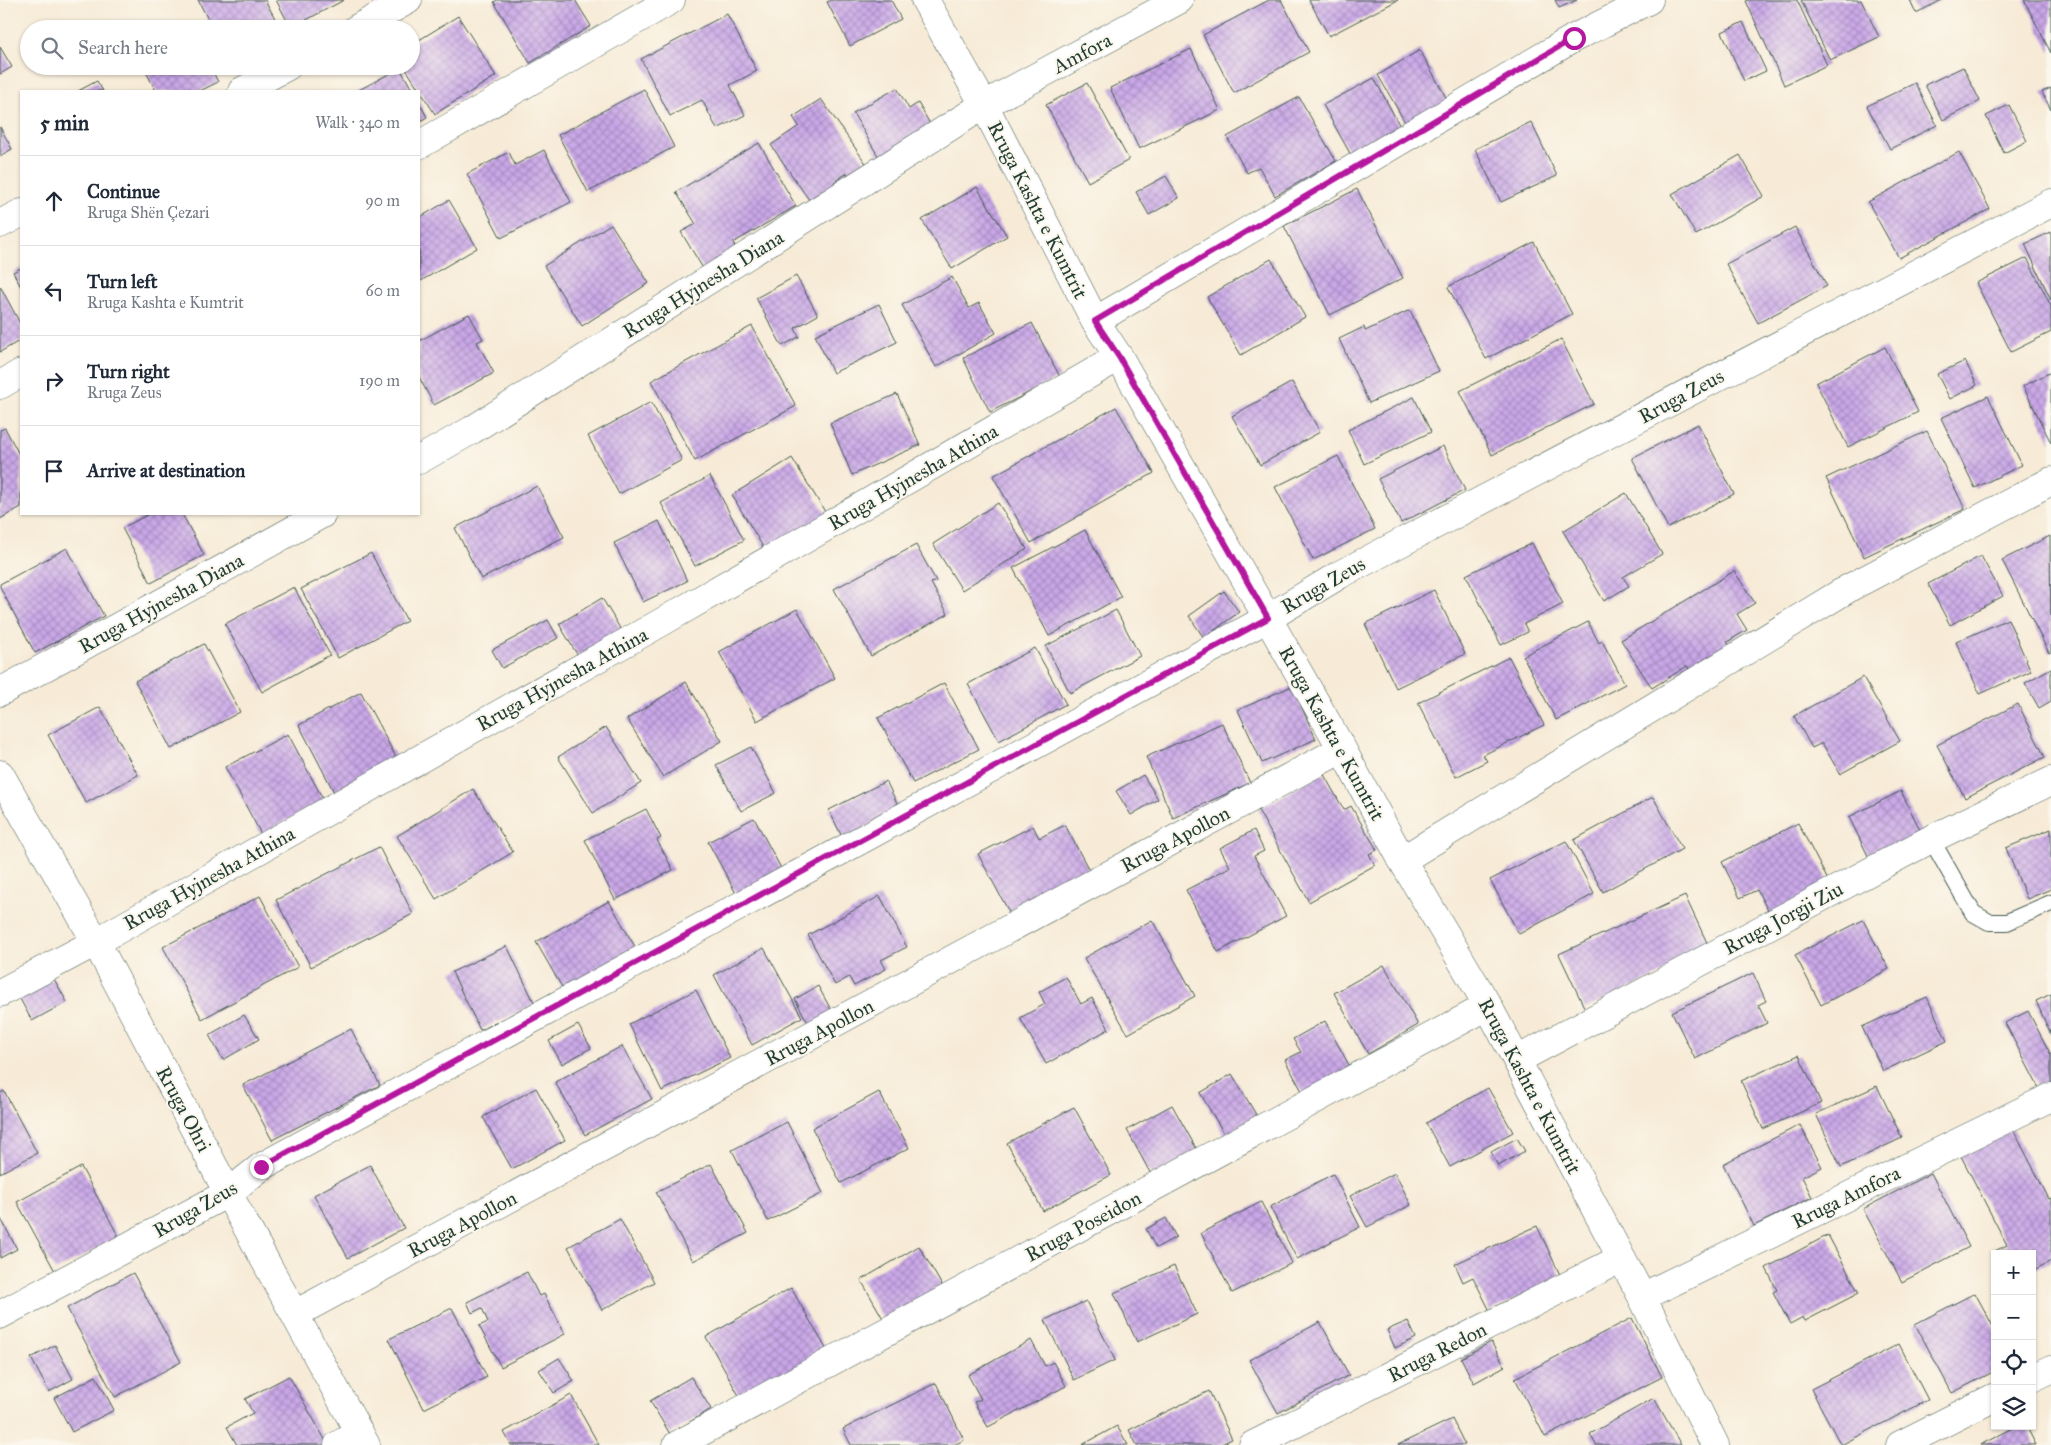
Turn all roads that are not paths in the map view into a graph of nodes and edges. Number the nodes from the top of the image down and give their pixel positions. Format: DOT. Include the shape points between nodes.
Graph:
graph roads {
  1 [pos="408,0"];
  2 [pos="671,0"];
  3 [pos="1179,0"];
  4 [pos="1649,0"];
  5 [pos="928,1"];
  6 [pos="372,20"];
  7 [pos="271,75"];
  8 [pos="244,90"];
  9 [pos="984,105"];
  10 [pos="420,144"];
  11 [pos="2051,203"];
  12 [pos="20,214"];
  13 [pos="0,224"];
  14 [pos="1095,321"];
  15 [pos="1119,357"];
  16 [pos="20,374"];
  17 [pos="0,385"];
  18 [pos="420,459"];
  19 [pos="2051,482"];
  20 [pos="320,515"];
  21 [pos="1268,618"];
  22 [pos="0,692"];
  23 [pos="1342,749"];
  24 [pos="0,774"];
  25 [pos="2051,781"];
  26 [pos="1931,839"];
  27 [pos="1402,860"];
  28 [pos="2051,903"];
  29 [pos="96,942"];
  30 [pos="0,993"];
  31 [pos="1488,1006"];
  32 [pos="1517,1060"];
  33 [pos="2051,1097"];
  34 [pos="228,1193"];
  35 [pos="1620,1259"];
  36 [pos="1642,1297"];
  37 [pos="295,1314"];
  38 [pos="0,1315"];
  39 [pos="2051,1368"];
  40 [pos="2036,1376"];
  41 [pos="1991,1399"];
  42 [pos="354,1441"];
  43 [pos="677,1445"];
  44 [pos="1253,1445"];
  45 [pos="1715,1445"];
  46 [pos="1900,1445"];
  1 -- 6 [label="street"];
  2 -- 10 [label="street"];
  3 -- 9 [label="street, Amfora"];
  4 -- 14 [label="street" via="1574,38"];
  5 -- 9 [label="street, Rruga Kashta e Kumtrit"];
  7 -- 8 [label="street"];
  9 -- 14 [label="street, Rruga Kashta e Kumtrit"];
  9 -- 18 [label="street, Rruga Hyjnesha Diana" via="481,425"];
  11 -- 21 [label="street, Rruga Zeus" via="1339,575"];
  12 -- 13 [label="street"];
  14 -- 15 [label="street, Rruga Kashta e Kumtrit"];
  15 -- 21 [label="street, Rruga Kashta e Kumtrit"];
  15 -- 29 [label="street, Rruga Hyjnesha Athina" via="662,622"];
  16 -- 17 [label="street"];
  19 -- 27 [label="street" via="1849,588"];
  20 -- 22 [label="street, Rruga Hyjnesha Diana"];
  21 -- 23 [label="street, Rruga Kashta e Kumtrit"];
  21 -- 34 [label="street, Rruga Zeus" via="270,1162"];
  23 -- 27 [label="street, Rruga Kashta e Kumtrit"];
  23 -- 37 [label="street, Rruga Apollon"];
  24 -- 29 [label="street, Rruga Ohri"];
  25 -- 26 [label="street, Rruga Jorgji Ziu"];
  26 -- 28 [label="lane" via="1973,913 1989,922 2006,922"];
  26 -- 32 [label="street, Rruga Jorgji Ziu"];
  27 -- 31 [label="street, Rruga Kashta e Kumtrit"];
  29 -- 30 [label="street, Rruga Hyjnesha Athina"];
  29 -- 34 [label="street, Rruga Ohri"];
  31 -- 32 [label="street, Rruga Kashta e Kumtrit"];
  31 -- 43 [label="street, Rruga Poseidon"];
  32 -- 35 [label="street, Rruga Kashta e Kumtrit"];
  33 -- 36 [label="street, Rruga Amfora"];
  34 -- 37 [label="street, Rruga Ohri"];
  34 -- 38 [label="street, Rruga Zeus"];
  35 -- 36 [label="street, Rruga Kashta e Kumtrit"];
  35 -- 44 [label="street, Rruga Redon"];
  36 -- 45 [label="street, Rruga Kashta e Kumtrit"];
  37 -- 42 [label="street, Rruga Ohri"];
  39 -- 40 [label="street"];
  41 -- 46 [label="street"];
}
